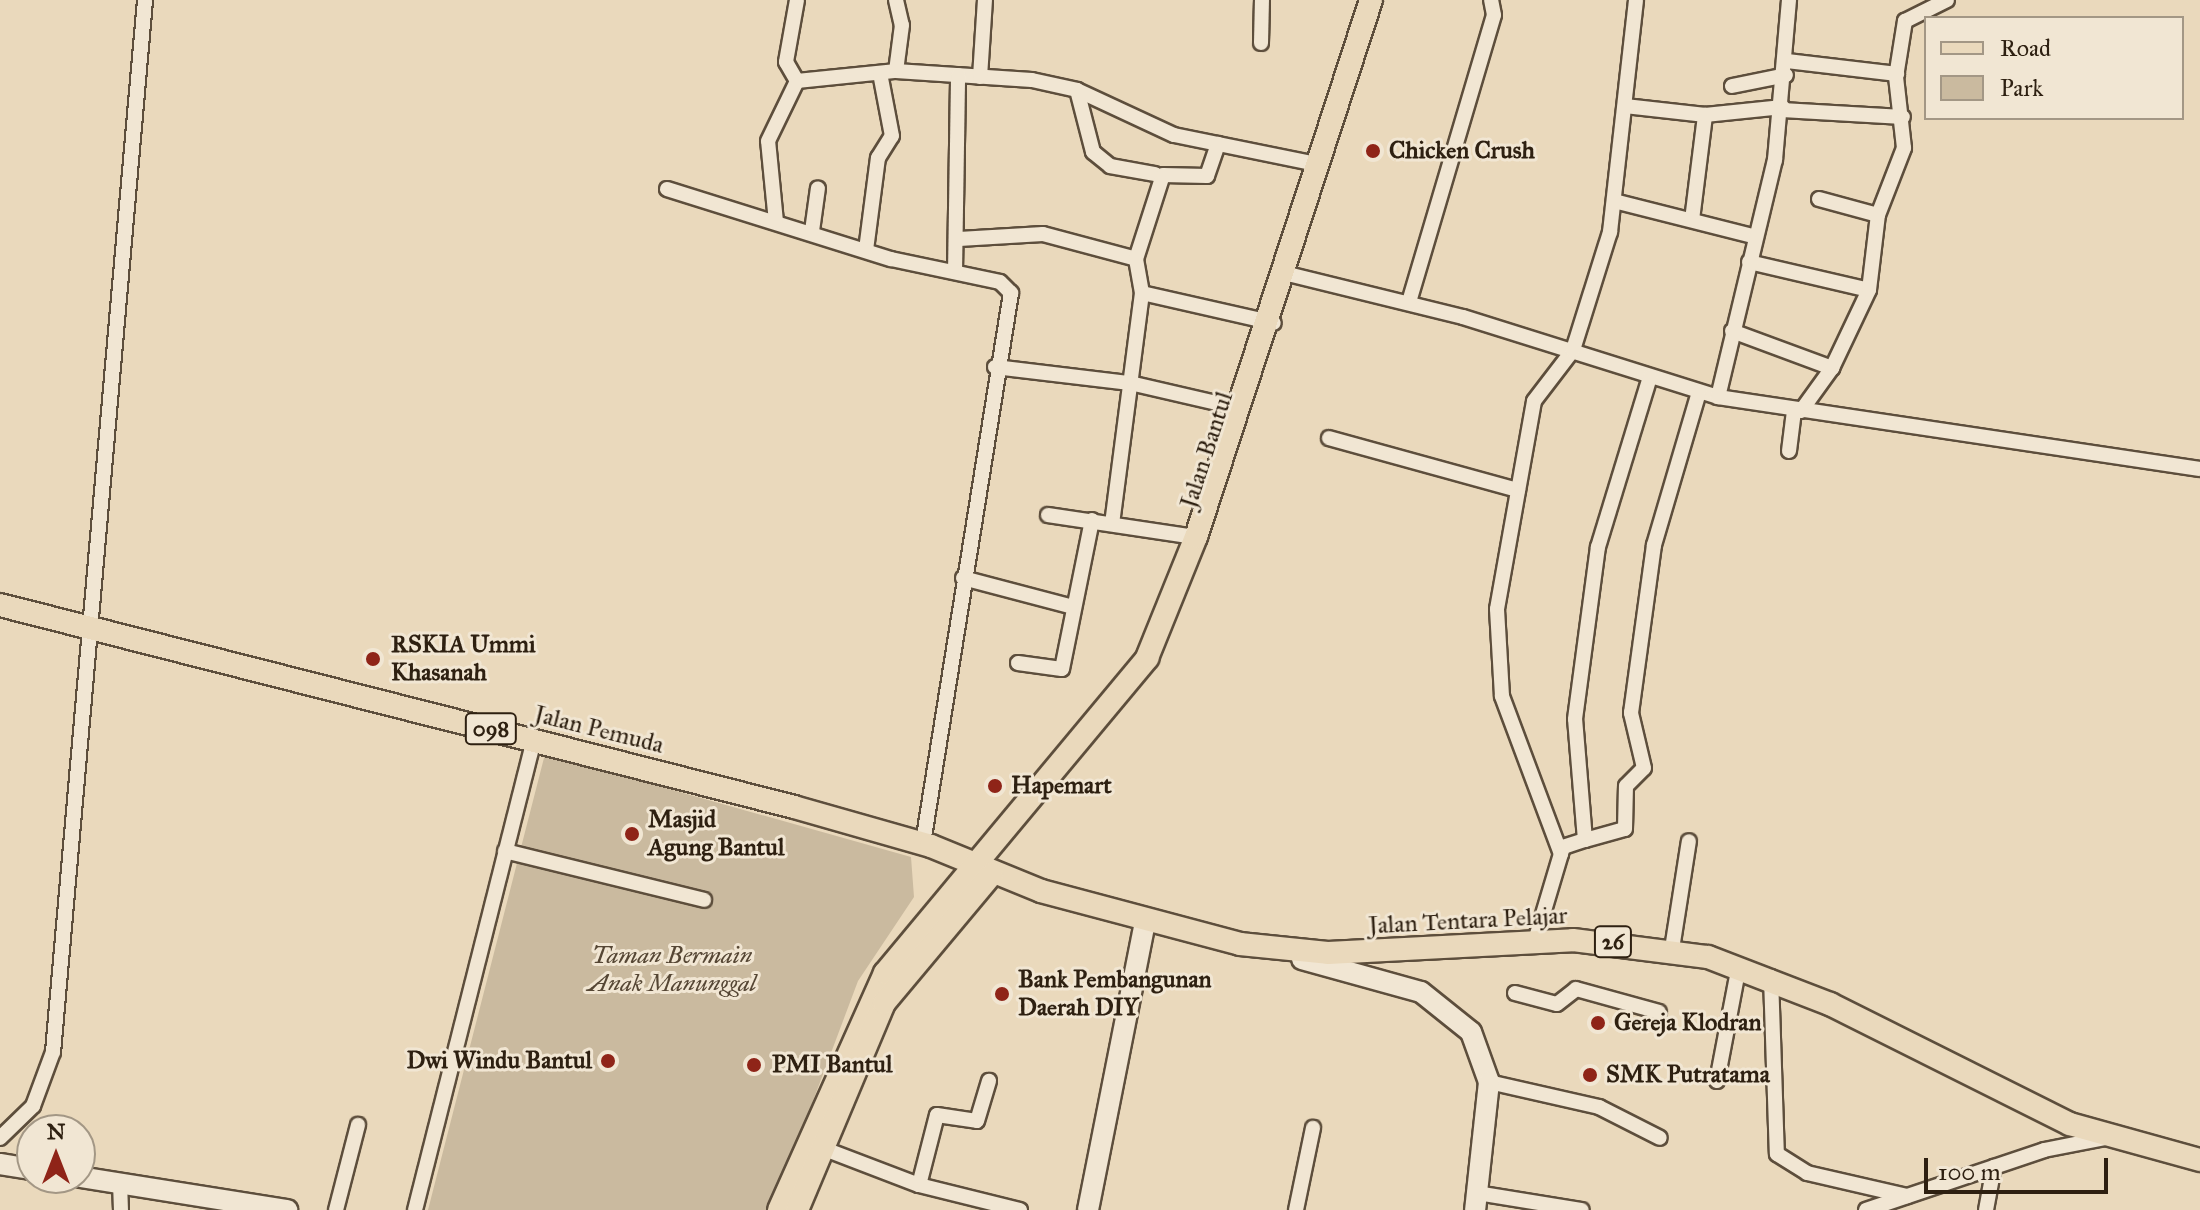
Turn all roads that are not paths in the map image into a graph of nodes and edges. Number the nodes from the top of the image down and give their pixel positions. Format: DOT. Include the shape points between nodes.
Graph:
graph roads {
  1 [pos="145,0"];
  2 [pos="797,0"];
  3 [pos="896,0"];
  4 [pos="985,0"];
  5 [pos="1262,0"];
  6 [pos="1371,0"];
  7 [pos="1382,0"];
  8 [pos="1491,0"];
  9 [pos="1636,0"];
  10 [pos="1789,0"];
  11 [pos="1947,0"];
  12 [pos="1261,43"];
  13 [pos="1786,68"];
  14 [pos="896,71"];
  15 [pos="880,73"];
  16 [pos="1897,74"];
  17 [pos="958,75"];
  18 [pos="980,77"];
  19 [pos="797,81"];
  20 [pos="1732,86"];
  21 [pos="1077,90"];
  22 [pos="1625,106"];
  23 [pos="1782,108"];
  24 [pos="1705,115"];
  25 [pos="1903,117"];
  26 [pos="1218,144"];
  27 [pos="1317,164"];
  28 [pos="1155,174"];
  29 [pos="818,188"];
  30 [pos="667,189"];
  31 [pos="1819,199"];
  32 [pos="1614,201"];
  33 [pos="1878,215"];
  34 [pos="1692,220"];
  35 [pos="776,222"];
  36 [pos="812,231"];
  37 [pos="1756,237"];
  38 [pos="959,239"];
  39 [pos="866,250"];
  40 [pos="1136,259"];
  41 [pos="1749,262"];
  42 [pos="955,272"];
  43 [pos="1292,275"];
  44 [pos="1869,290"];
  45 [pos="1142,293"];
  46 [pos="1409,302"];
  47 [pos="1271,323"];
  48 [pos="1732,331"];
  49 [pos="1573,350"];
  50 [pos="995,367"];
  51 [pos="1832,368"];
  52 [pos="1650,377"];
  53 [pos="1130,383"];
  54 [pos="1699,392"];
  55 [pos="1718,397"];
  56 [pos="1238,408"];
  57 [pos="1798,411"];
  58 [pos="1329,438"];
  59 [pos="1789,451"];
  60 [pos="2200,469"];
  61 [pos="1518,490"];
  62 [pos="1048,515"];
  63 [pos="1092,520"];
  64 [pos="1112,523"];
  65 [pos="1196,537"];
  66 [pos="963,578"];
  67 [pos="0,605"];
  68 [pos="1070,606"];
  69 [pos="93,629"];
  70 [pos="1018,663"];
  71 [pos="534,740"];
  72 [pos="1585,840"];
  73 [pos="1689,841"];
  74 [pos="923,843"];
  75 [pos="505,851"];
  76 [pos="1561,854"];
  77 [pos="987,868"];
  78 [pos="704,900"];
  79 [pos="1145,921"];
  80 [pos="1535,941"];
  81 [pos="1240,944"];
  82 [pos="1672,949"];
  83 [pos="1739,966"];
  84 [pos="1771,977"];
  85 [pos="1515,993"];
  86 [pos="1659,1012"];
  87 [pos="989,1081"];
  88 [pos="1717,1081"];
  89 [pos="1489,1082"];
  90 [pos="358,1125"];
  91 [pos="1313,1128"];
  92 [pos="0,1138"];
  93 [pos="1660,1138"];
  94 [pos="2106,1138"];
  95 [pos="822,1148"];
  96 [pos="2200,1160"];
  97 [pos="1994,1167"];
  98 [pos="96,1179"];
  99 [pos="120,1182"];
  100 [pos="919,1185"];
  101 [pos="1907,1196"];
  102 [pos="1476,1202"];
  103 [pos="959,1203"];
  104 [pos="121,1210"];
  105 [pos="287,1210"];
  106 [pos="336,1210"];
  107 [pos="415,1210"];
  108 [pos="779,1210"];
  109 [pos="797,1210"];
  110 [pos="1020,1210"];
  111 [pos="1088,1210"];
  112 [pos="1296,1210"];
  113 [pos="1582,1210"];
  114 [pos="1866,1210"];
  115 [pos="1986,1210"];
  1 -- 69 [label="street"];
  2 -- 19 [label="street" via="786,62"];
  3 -- 14 [label="street" via="902,25"];
  4 -- 18 [label="street"];
  5 -- 12 [label="street"];
  6 -- 27 [label="main road, Jalan Bantul"];
  7 -- 43 [label="main road, Jalan Bantul"];
  8 -- 46 [label="street" via="1494,15"];
  9 -- 22 [label="street"];
  10 -- 13 [label="street"];
  11 -- 16 [label="street" via="1907,15"];
  13 -- 16 [label="street"];
  13 -- 20 [label="street"];
  13 -- 23 [label="street"];
  14 -- 15 [label="street"];
  14 -- 17 [label="street"];
  15 -- 19 [label="street"];
  15 -- 39 [label="street" via="892,136 878,158"];
  16 -- 25 [label="street"];
  17 -- 18 [label="street"];
  17 -- 38 [label="street"];
  18 -- 21 [label="street"];
  19 -- 35 [label="street" via="768,141"];
  21 -- 26 [label="street" via="1161,131"];
  21 -- 28 [label="street" via="1093,152 1110,166"];
  22 -- 24 [label="street"];
  22 -- 32 [label="street"];
  23 -- 24 [label="street"];
  23 -- 25 [label="street"];
  23 -- 37 [label="street"];
  24 -- 34 [label="street"];
  25 -- 33 [label="street" via="1904,148"];
  26 -- 27 [label="street"];
  26 -- 40 [label="street" via="1207,176 1163,175"];
  27 -- 47 [label="main road, Jalan Bantul"];
  29 -- 36 [label="street"];
  30 -- 35 [label="street"];
  31 -- 33 [label="street"];
  32 -- 34 [label="street"];
  32 -- 49 [label="street"];
  33 -- 44 [label="street"];
  34 -- 37 [label="street"];
  35 -- 36 [label="street"];
  36 -- 39 [label="street"];
  37 -- 41 [label="street"];
  38 -- 40 [label="street" via="1043,234"];
  38 -- 42 [label="street"];
  39 -- 42 [label="street"];
  40 -- 45 [label="street"];
  41 -- 44 [label="street"];
  41 -- 48 [label="street"];
  42 -- 50 [label="street" via="1010,290"];
  43 -- 46 [label="street"];
  43 -- 47 [label="main road, Jalan Bantul"];
  44 -- 51 [label="street"];
  45 -- 47 [label="street"];
  45 -- 53 [label="street"];
  46 -- 49 [label="street"];
  47 -- 56 [label="main road, Jalan Bantul"];
  47 -- 77 [label="main road, Jalan Bantul" via="1160,659 1117,724"];
  48 -- 51 [label="street"];
  48 -- 55 [label="street"];
  49 -- 52 [label="street"];
  49 -- 61 [label="street" via="1534,401"];
  50 -- 53 [label="street"];
  50 -- 66 [label="street"];
  51 -- 57 [label="street"];
  52 -- 54 [label="street"];
  52 -- 72 [label="street" via="1601,523 1575,719"];
  53 -- 56 [label="street"];
  53 -- 64 [label="street"];
  54 -- 55 [label="street"];
  54 -- 72 [label="street" via="1654,545 1631,713 1644,768 1626,786 1625,829"];
  55 -- 57 [label="street"];
  56 -- 65 [label="main road, Jalan Bantul"];
  57 -- 59 [label="street"];
  57 -- 60 [label="street"];
  58 -- 61 [label="street"];
  61 -- 76 [label="street" via="1497,609 1497,677"];
  62 -- 63 [label="street"];
  63 -- 64 [label="street"];
  63 -- 68 [label="street"];
  64 -- 65 [label="street"];
  65 -- 77 [label="main road, Jalan Bantul" via="1132,681"];
  66 -- 68 [label="street"];
  66 -- 74 [label="street"];
  67 -- 69 [label="main road, Jalan Pemuda / 098"];
  68 -- 70 [label="street" via="1061,672"];
  69 -- 71 [label="main road, Jalan Pemuda / 098"];
  69 -- 92 [label="street" via="53,1052 33,1106"];
  71 -- 74 [label="main road, Jalan Pemuda / 098"];
  71 -- 75 [label="street"];
  72 -- 76 [label="street"];
  73 -- 82 [label="street"];
  74 -- 77 [label="main road, Jalan Pemuda / 098"];
  75 -- 78 [label="street"];
  75 -- 107 [label="street"];
  76 -- 80 [label="street"];
  77 -- 79 [label="main road, Jalan Tentara Pelajar / 26"];
  77 -- 95 [label="main road" via="884,1003"];
  77 -- 108 [label="main road" via="876,988"];
  79 -- 81 [label="main road, Jalan Tentara Pelajar / 26"];
  79 -- 111 [label="main road"];
  80 -- 81 [label="main road, Jalan Tentara Pelajar / 26" via="1328,953"];
  80 -- 82 [label="main road, Jalan Tentara Pelajar / 26"];
  81 -- 89 [label="main road" via="1421,992 1471,1032"];
  82 -- 83 [label="main road, Jalan Tentara Pelajar / 26"];
  83 -- 84 [label="main road, Jalan Tentara Pelajar / 26"];
  83 -- 88 [label="street"];
  84 -- 94 [label="main road, Jalan Tentara Pelajar / 26"];
  84 -- 101 [label="street" via="1774,1134 1782,1162"];
  85 -- 86 [label="street" via="1557,1004 1576,989"];
  87 -- 100 [label="street" via="977,1121 937,1115"];
  89 -- 93 [label="street" via="1599,1107"];
  89 -- 102 [label="main road"];
  90 -- 106 [label="street"];
  91 -- 112 [label="street"];
  94 -- 96 [label="main road, Jalan Tentara Pelajar / 26"];
  94 -- 97 [label="street"];
  95 -- 100 [label="street"];
  95 -- 109 [label="main road"];
  97 -- 101 [label="street"];
  97 -- 115 [label="street"];
  98 -- 99 [label="main road"];
  99 -- 104 [label="street"];
  99 -- 105 [label="main road"];
  100 -- 103 [label="street"];
  101 -- 114 [label="street"];
  102 -- 113 [label="street"];
  103 -- 110 [label="street"];
}
